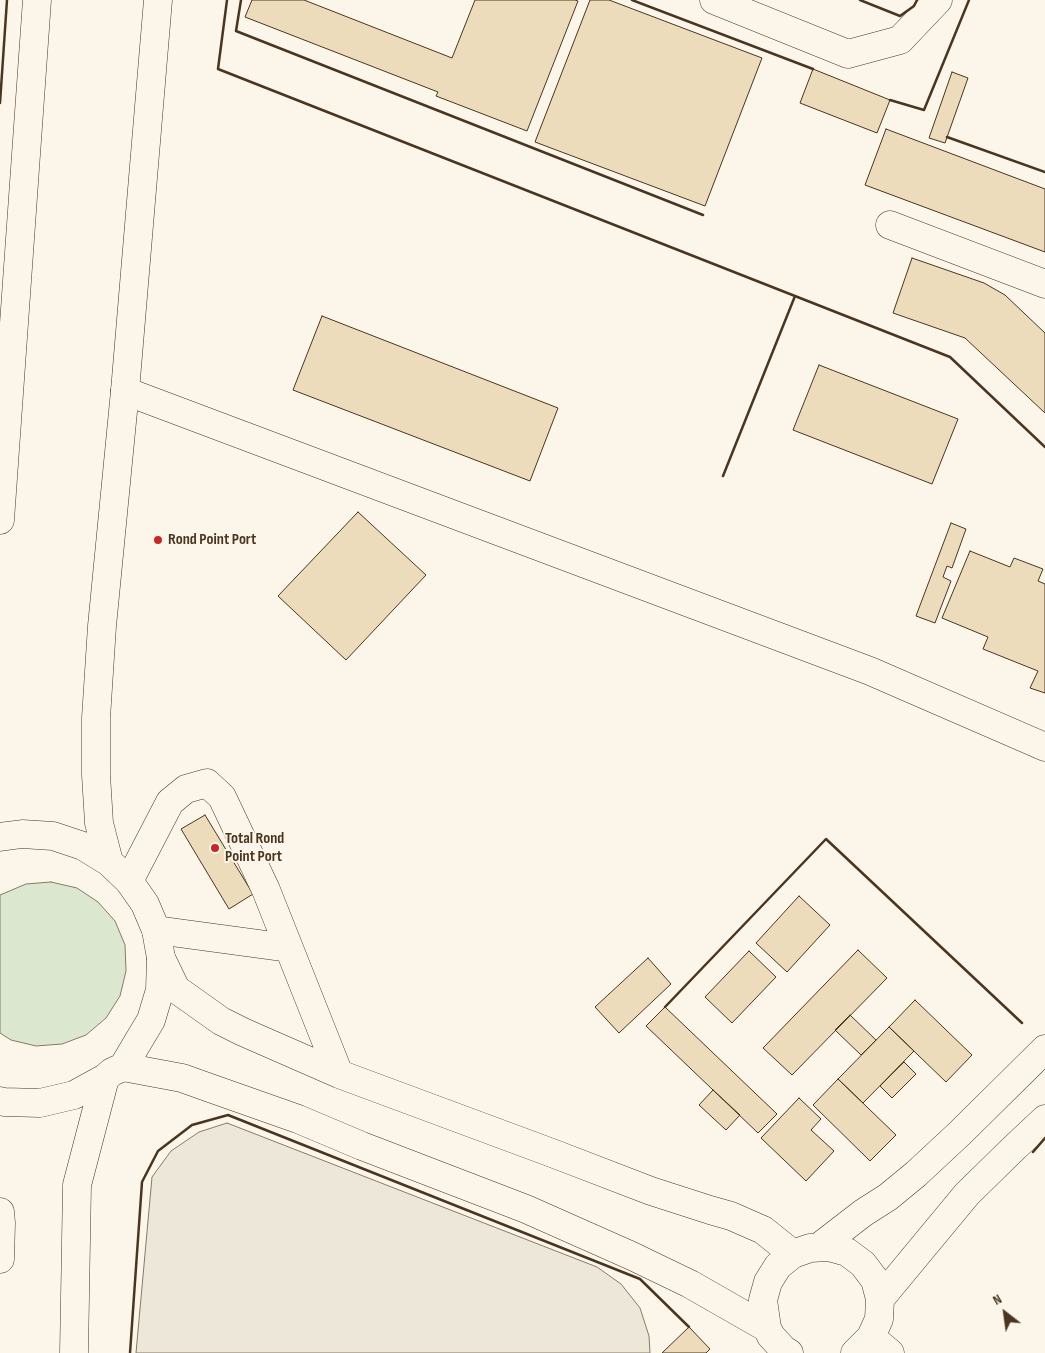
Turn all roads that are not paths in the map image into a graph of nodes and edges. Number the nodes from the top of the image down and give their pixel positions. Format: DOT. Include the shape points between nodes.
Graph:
graph roads {
  1 [pos="37,0"];
  2 [pos="158,0"];
  3 [pos="714,0"];
  4 [pos="938,0"];
  5 [pos="890,225"];
  6 [pos="8,280"];
  7 [pos="1045,284"];
  8 [pos="125,391"];
  9 [pos="0,520"];
  10 [pos="1045,747"];
  11 [pos="0,837"];
  12 [pos="109,862"];
  13 [pos="129,881"];
  14 [pos="156,930"];
  15 [pos="289,948"];
  16 [pos="161,958"];
  17 [pos="1045,1049"];
  18 [pos="114,1072"];
  19 [pos="338,1074"];
  20 [pos="0,1101"];
  21 [pos="1045,1119"];
  22 [pos="0,1212"];
  23 [pos="819,1247"];
  24 [pos="792,1254"];
  25 [pos="0,1259"];
  26 [pos="880,1299"];
  27 [pos="767,1328"];
  28 [pos="872,1348"];
  29 [pos="74,1353"];
  30 [pos="789,1353"];
  1 -- 6 [label="main road"];
  2 -- 8 [label="main road"];
  3 -- 4 [label="main road" via="848,54 900,40"];
  5 -- 7 [label="main road"];
  6 -- 9 [label="main road"];
  8 -- 10 [label="main road" via="870,671"];
  8 -- 12 [label="main road" via="96,718 99,823"];
  11 -- 12 [label="main road" via="22,834 53,836 82,846"];
  12 -- 13 [label="main road"];
  13 -- 14 [label="main road" via="145,904"];
  13 -- 15 [label="main road" via="170,802 186,789 206,784 222,797 266,890"];
  14 -- 15 [label="main road"];
  14 -- 16 [label="main road"];
  15 -- 19 [label="main road"];
  16 -- 18 [label="main road" via="160,990 150,1020"];
  16 -- 19 [label="main road" via="176,989 220,1022"];
  17 -- 23 [label="main road" via="916,1174"];
  18 -- 20 [label="main road" via="74,1095 40,1102"];
  18 -- 27 [label="main road" via="182,1078 298,1119 526,1209 632,1256 690,1284"];
  18 -- 29 [label="main road" via="77,1186"];
  19 -- 24 [label="main road" via="651,1191 731,1216 763,1230"];
  21 -- 26 [label="main road" via="967,1194"];
  22 -- 25 [label="main road"];
  23 -- 24 [label="main road"];
  23 -- 26 [label="main road" via="848,1252 863,1264 875,1280"];
  24 -- 27 [label="main road" via="778,1266 768,1282 763,1300"];
  26 -- 28 [label="main road"];
  27 -- 30 [label="main road"];
}
